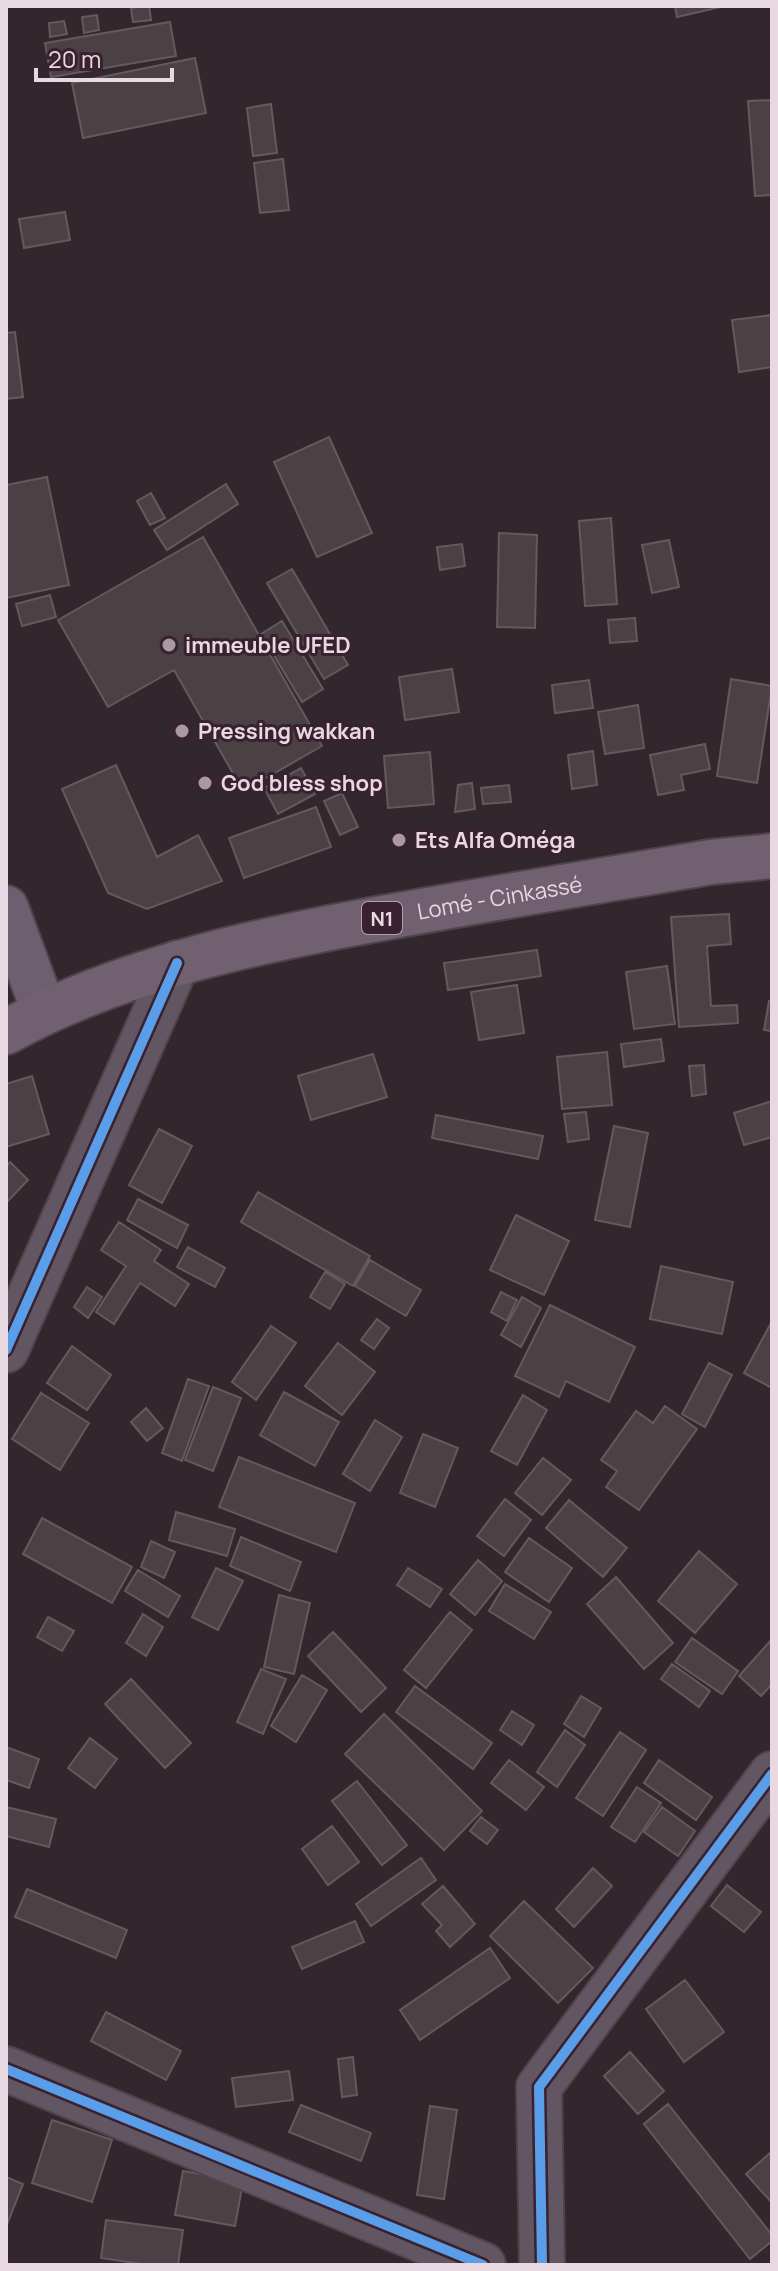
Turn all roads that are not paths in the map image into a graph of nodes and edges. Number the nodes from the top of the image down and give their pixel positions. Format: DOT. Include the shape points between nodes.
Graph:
graph roads {
  1 [pos="772,856"];
  2 [pos="6,908"];
  3 [pos="177,963"];
  4 [pos="44,1011"];
  5 [pos="6,1032"];
  6 [pos="6,1350"];
  7 [pos="772,1774"];
  8 [pos="6,2069"];
  9 [pos="483,2265"];
  10 [pos="542,2265"];
  1 -- 3 [label="highway, Lomé - Cinkassé / N1" via="298,933"];
  2 -- 4 [label="main road"];
  3 -- 4 [label="highway, Lomé - Cinkassé / N1"];
  3 -- 6 [label="street"];
  4 -- 5 [label="highway, Lomé - Cinkassé / N1"];
  7 -- 10 [label="street" via="539,2087"];
  8 -- 9 [label="street"];
}
